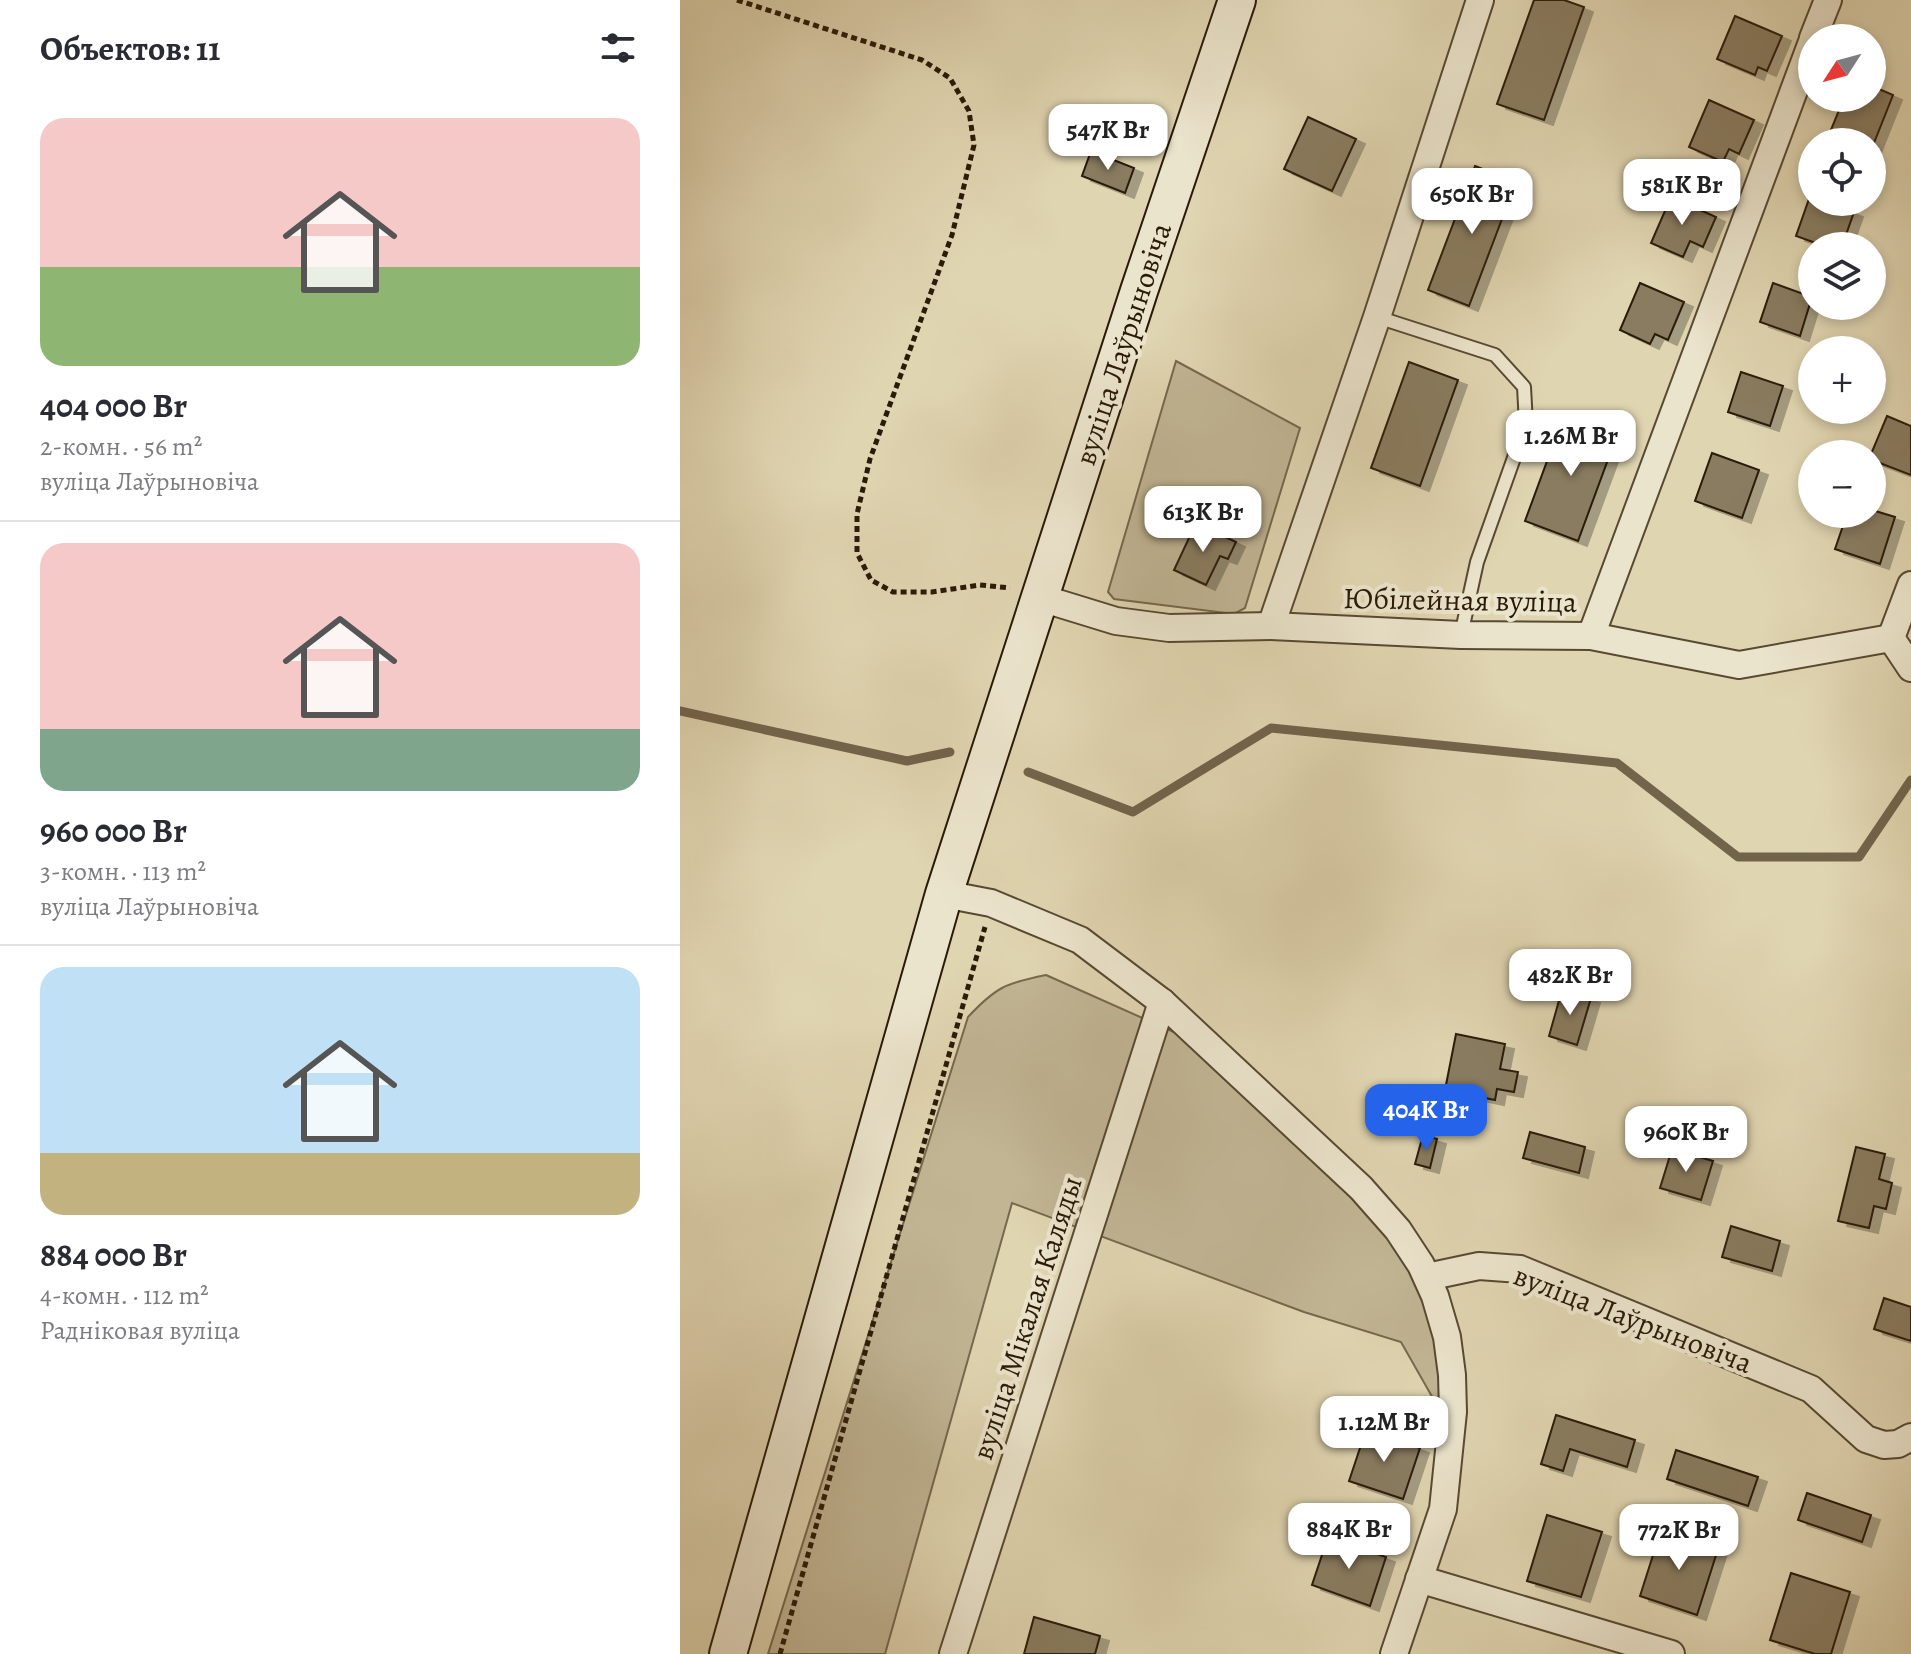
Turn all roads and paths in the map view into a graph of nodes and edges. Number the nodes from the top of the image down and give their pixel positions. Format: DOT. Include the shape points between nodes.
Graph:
graph roads {
  1 [pos="737,0"];
  2 [pos="1237,0"];
  3 [pos="1480,0"];
  4 [pos="1828,0"];
  5 [pos="1819,24"];
  6 [pos="1798,80"];
  7 [pos="1377,317"];
  8 [pos="1911,585"];
  9 [pos="1041,598"];
  10 [pos="1271,626"];
  11 [pos="1461,635"];
  12 [pos="1591,636"];
  13 [pos="1891,638"];
  14 [pos="1911,668"];
  15 [pos="944,894"];
  16 [pos="991,903"];
  17 [pos="1162,1002"];
  18 [pos="1427,1277"];
  19 [pos="1911,1437"];
  20 [pos="1419,1579"];
  21 [pos="728,1654"];
  22 [pos="780,1654"];
  23 [pos="953,1654"];
  24 [pos="1394,1654"];
  25 [pos="1671,1654"];
  1 -- 9 [label="path" via="922,60 950,78 969,111 974,145 952,235 870,459 857,514 857,553 871,580 893,592 980,585 1018,588"];
  2 -- 9 [label="main road, вуліца Лаўрыновіча"];
  3 -- 7 [label="street"];
  4 -- 5 [label="street, Юбілейная вуліца"];
  6 -- 12 [label="street, Юбілейная вуліца"];
  7 -- 10 [label="street"];
  7 -- 11 [label="lane" via="1495,355 1524,387 1526,424 1477,562"];
  8 -- 13 [label="street"];
  9 -- 10 [label="street, Юбілейная вуліца" via="1116,621 1156,626"];
  9 -- 15 [label="main road, вуліца Лаўрыновіча"];
  10 -- 11 [label="street, Юбілейная вуліца"];
  11 -- 12 [label="street, Юбілейная вуліца"];
  12 -- 13 [label="street" via="1739,665"];
  13 -- 14 [label="street"];
  15 -- 16 [label="street"];
  15 -- 21 [label="main road, вуліца Лаўрыновіча"];
  16 -- 17 [label="street" via="1080,940"];
  16 -- 22 [label="path"];
  17 -- 18 [label="street" via="1361,1188 1398,1230"];
  17 -- 23 [label="street, вуліца Мікалая Каляды"];
  18 -- 19 [label="street, вуліца Лаўрыновіча" via="1479,1266 1520,1269 1811,1389 1866,1439 1884,1445"];
  18 -- 20 [label="street" via="1447,1337 1453,1412 1443,1509"];
  20 -- 24 [label="street"];
  20 -- 25 [label="street"];
}
